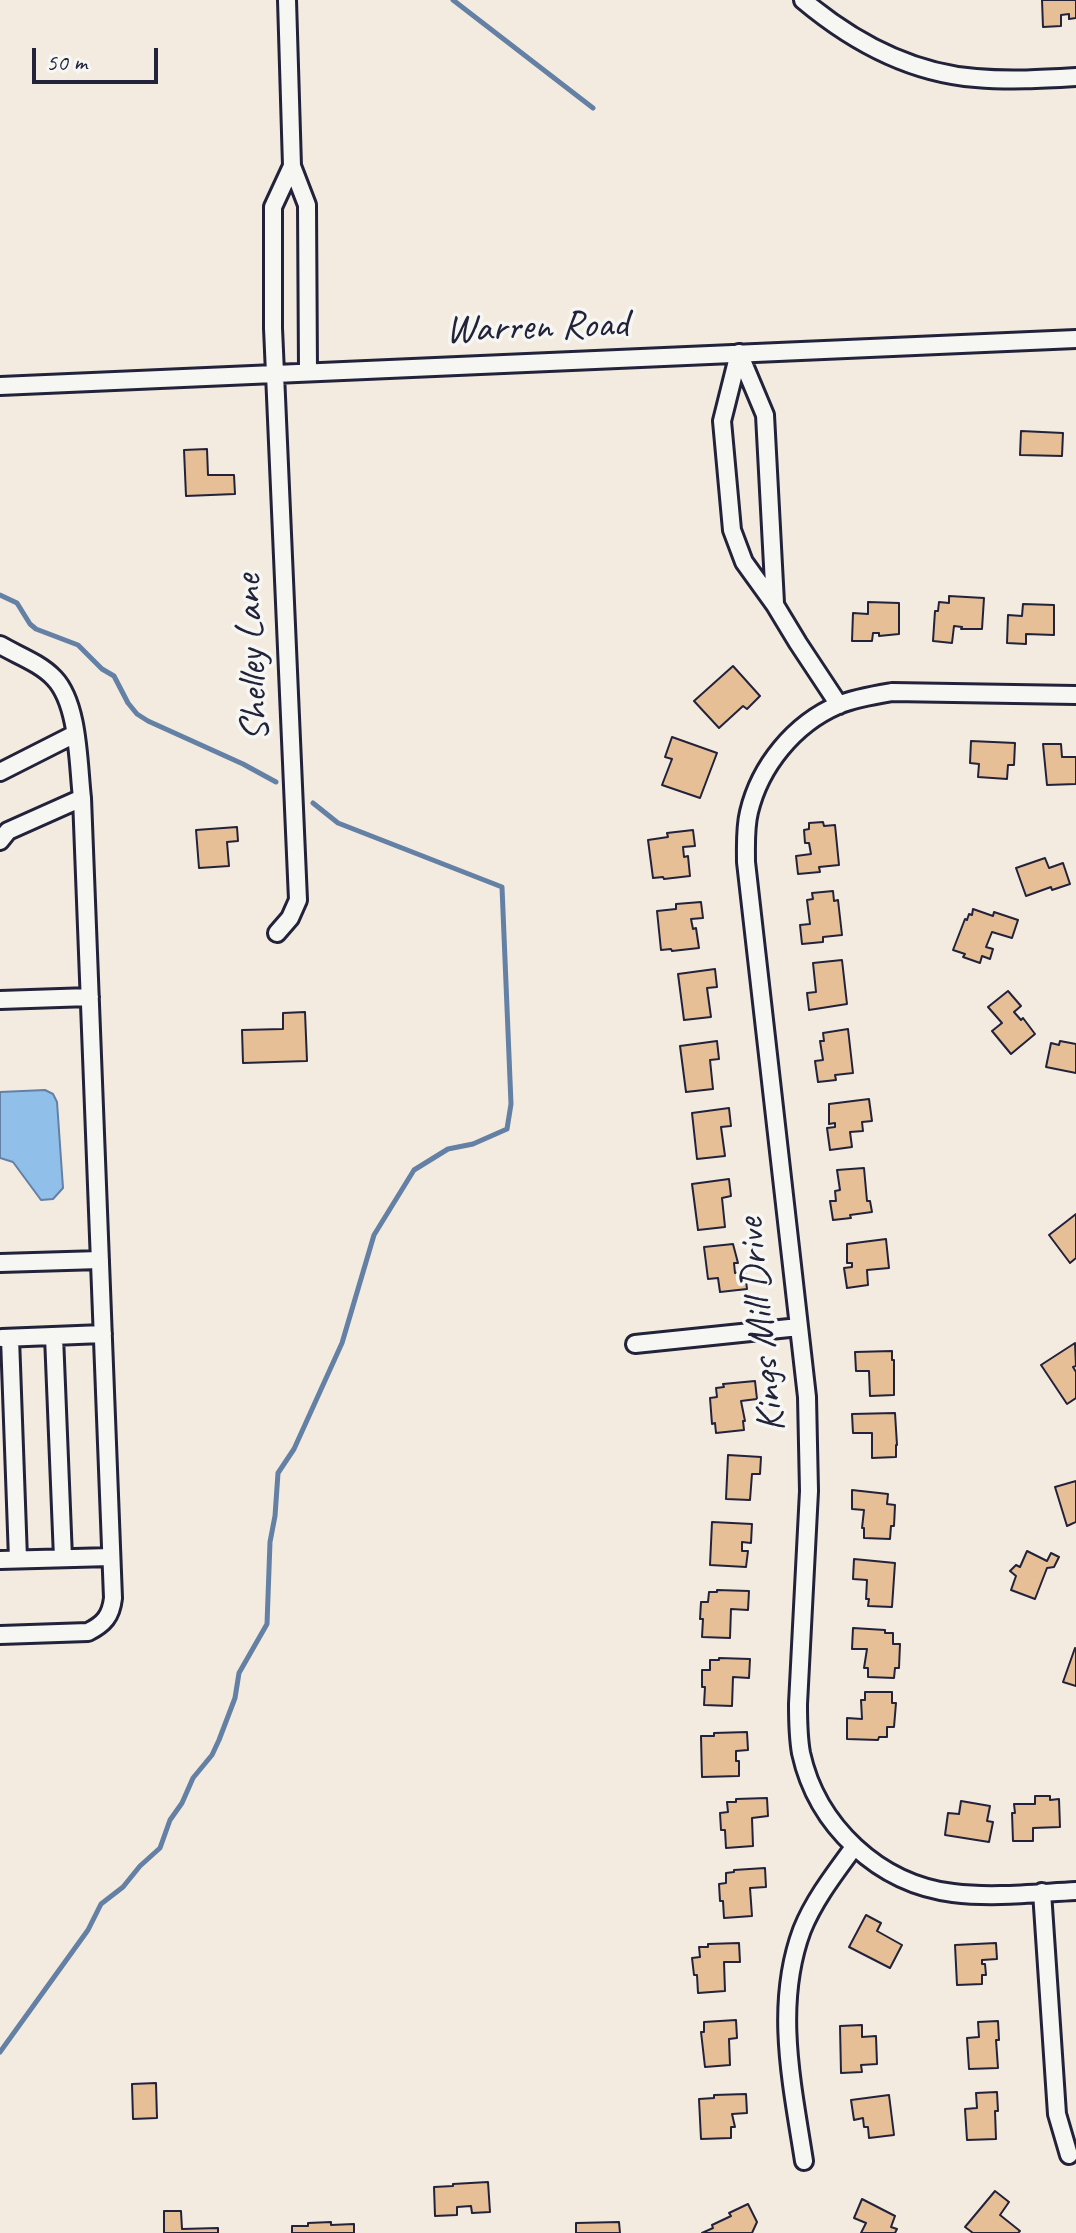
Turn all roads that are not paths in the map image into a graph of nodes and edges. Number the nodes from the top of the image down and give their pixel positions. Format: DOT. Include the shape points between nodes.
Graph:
graph roads {
  1 [pos="287,0"];
  2 [pos="803,0"];
  3 [pos="1076,77"];
  4 [pos="292,166"];
  5 [pos="1076,339"];
  6 [pos="739,353"];
  7 [pos="308,371"];
  8 [pos="275,373"];
  9 [pos="0,386"];
  10 [pos="775,605"];
  11 [pos="0,645"];
  12 [pos="1076,695"];
  13 [pos="839,705"];
  14 [pos="75,734"];
  15 [pos="0,772"];
  16 [pos="82,798"];
  17 [pos="0,841"];
  18 [pos="277,933"];
  19 [pos="90,997"];
  20 [pos="0,1000"];
  21 [pos="100,1260"];
  22 [pos="0,1263"];
  23 [pos="799,1327"];
  24 [pos="103,1334"];
  25 [pos="54,1336"];
  26 [pos="5,1338"];
  27 [pos="635,1344"];
  28 [pos="111,1557"];
  29 [pos="63,1558"];
  30 [pos="18,1559"];
  31 [pos="0,1560"];
  32 [pos="0,1635"];
  33 [pos="854,1847"];
  34 [pos="1076,1891"];
  35 [pos="1042,1892"];
  36 [pos="1069,2155"];
  37 [pos="804,2161"];
  1 -- 4 [label="street"];
  2 -- 3 [label="street" via="878,51 945,74 1014,80"];
  4 -- 7 [label="street" via="307,205"];
  4 -- 8 [label="street, Shelley Lane" via="273,207"];
  5 -- 6 [label="street, Warren Road"];
  6 -- 7 [label="street, Warren Road"];
  6 -- 10 [label="street" via="765,415"];
  6 -- 10 [label="street" via="722,421 732,530 744,562"];
  7 -- 8 [label="street, Warren Road"];
  8 -- 9 [label="street, Warren Road"];
  8 -- 18 [label="street, Shelley Lane" via="298,900"];
  10 -- 13 [label="street"];
  11 -- 14 [label="street" via="53,677"];
  12 -- 13 [label="street, Kings Mill Drive" via="892,692"];
  13 -- 23 [label="street, Kings Mill Drive" via="803,726 775,756 755,793 745,835"];
  14 -- 15 [label="street"];
  14 -- 16 [label="street"];
  16 -- 17 [label="street" via="8,831"];
  16 -- 19 [label="street"];
  19 -- 20 [label="street"];
  19 -- 21 [label="street"];
  21 -- 22 [label="street"];
  21 -- 24 [label="street"];
  23 -- 27 [label="street"];
  23 -- 33 [label="street, Kings Mill Drive" via="809,1461 798,1734 818,1798"];
  24 -- 25 [label="street"];
  24 -- 28 [label="street"];
  25 -- 26 [label="street"];
  25 -- 29 [label="street"];
  26 -- 30 [label="street"];
  28 -- 29 [label="street"];
  28 -- 32 [label="street" via="112,1609 100,1626 88,1632"];
  29 -- 30 [label="street"];
  30 -- 31 [label="street"];
  33 -- 35 [label="street, Kings Mill Drive" via="891,1873 936,1890 972,1895"];
  33 -- 37 [label="street" via="803,1928 787,1988 785,2015"];
  34 -- 35 [label="street, Kings Mill Drive"];
  35 -- 36 [label="street" via="1057,2114"];
}
